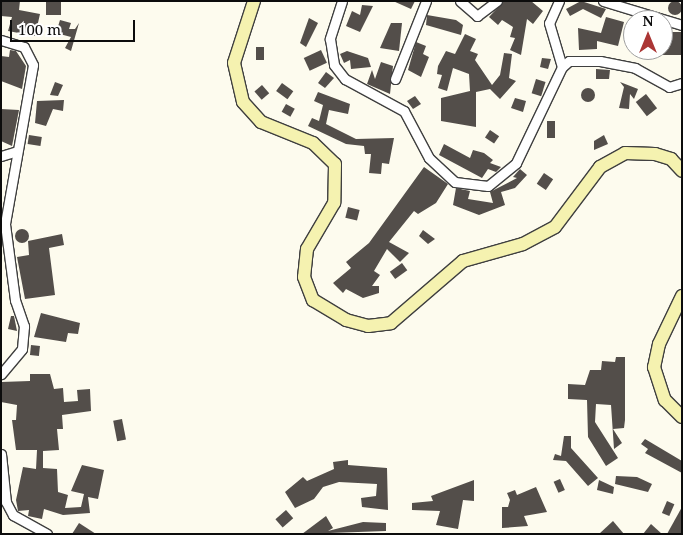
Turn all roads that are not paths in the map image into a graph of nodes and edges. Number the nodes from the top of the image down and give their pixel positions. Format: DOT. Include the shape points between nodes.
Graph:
graph roads {
  1 [pos="254,1"];
  2 [pos="342,1"];
  3 [pos="426,1"];
  4 [pos="460,1"];
  5 [pos="497,1"];
  6 [pos="559,1"];
  7 [pos="603,1"];
  8 [pos="682,25"];
  9 [pos="1,40"];
  10 [pos="562,67"];
  11 [pos="395,79"];
  12 [pos="682,83"];
  13 [pos="17,151"];
  14 [pos="1,156"];
  15 [pos="682,171"];
  16 [pos="682,296"];
  17 [pos="1,374"];
  18 [pos="682,416"];
  19 [pos="1,454"];
  20 [pos="4,503"];
  21 [pos="30,530"];
  22 [pos="47,534"];
  1 -- 15 [label="street" via="234,63 243,102 261,122 313,143 335,164 334,203 307,249 304,277 313,300 346,320 368,326 391,323 463,261 523,244 555,227 600,167 625,153 655,154 671,159"];
  2 -- 10 [label="street" via="330,39 334,65 345,78 404,111 429,158 455,182 488,186 516,163"];
  3 -- 11 [label="street"];
  4 -- 5 [label="street" via="477,16"];
  6 -- 10 [label="street" via="550,23"];
  7 -- 8 [label="street"];
  9 -- 13 [label="street" via="24,47 33,57"];
  10 -- 12 [label="street" via="580,59 600,61 635,68 669,87"];
  13 -- 14 [label="street"];
  13 -- 17 [label="street" via="5,224 15,300 24,326 22,349"];
  16 -- 18 [label="street" via="659,344 654,367 665,400"];
  19 -- 20 [label="street"];
  20 -- 21 [label="street"];
  21 -- 22 [label="street"];
}
